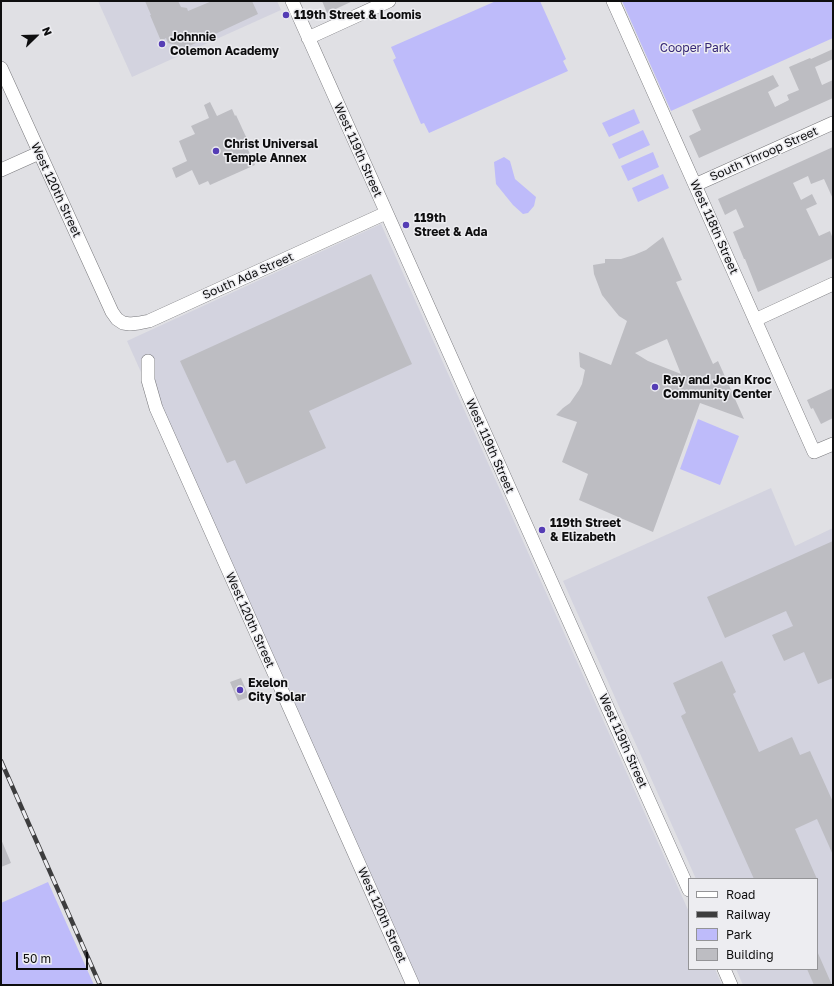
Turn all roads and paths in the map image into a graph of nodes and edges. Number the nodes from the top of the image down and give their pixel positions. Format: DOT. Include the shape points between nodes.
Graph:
graph roads {
  1 [pos="292,1"];
  2 [pos="389,1"];
  3 [pos="613,1"];
  4 [pos="308,38"];
  5 [pos="1,68"];
  6 [pos="833,123"];
  7 [pos="39,153"];
  8 [pos="1,170"];
  9 [pos="695,185"];
  10 [pos="386,213"];
  11 [pos="833,284"];
  12 [pos="112,312"];
  13 [pos="755,320"];
  14 [pos="148,360"];
  15 [pos="833,444"];
  16 [pos="688,888"];
  17 [pos="724,970"];
  18 [pos="413,985"];
  19 [pos="731,985"];
  1 -- 4 [label="street, West 119th Street"];
  2 -- 4 [label="street"];
  3 -- 9 [label="street, West 118th Street"];
  4 -- 10 [label="street, West 119th Street"];
  5 -- 7 [label="street, West 120th Street"];
  6 -- 9 [label="street, South Throop Street"];
  7 -- 8 [label="street"];
  7 -- 12 [label="street, West 120th Street"];
  9 -- 13 [label="street, West 118th Street"];
  10 -- 12 [label="street, South Ada Street" via="149,321 123,323"];
  10 -- 16 [label="street, West 119th Street"];
  11 -- 13 [label="street"];
  13 -- 15 [label="street, West 118th Street" via="814,452"];
  14 -- 18 [label="street, West 120th Street" via="148,380 156,408"];
  17 -- 19 [label="street"];
}
